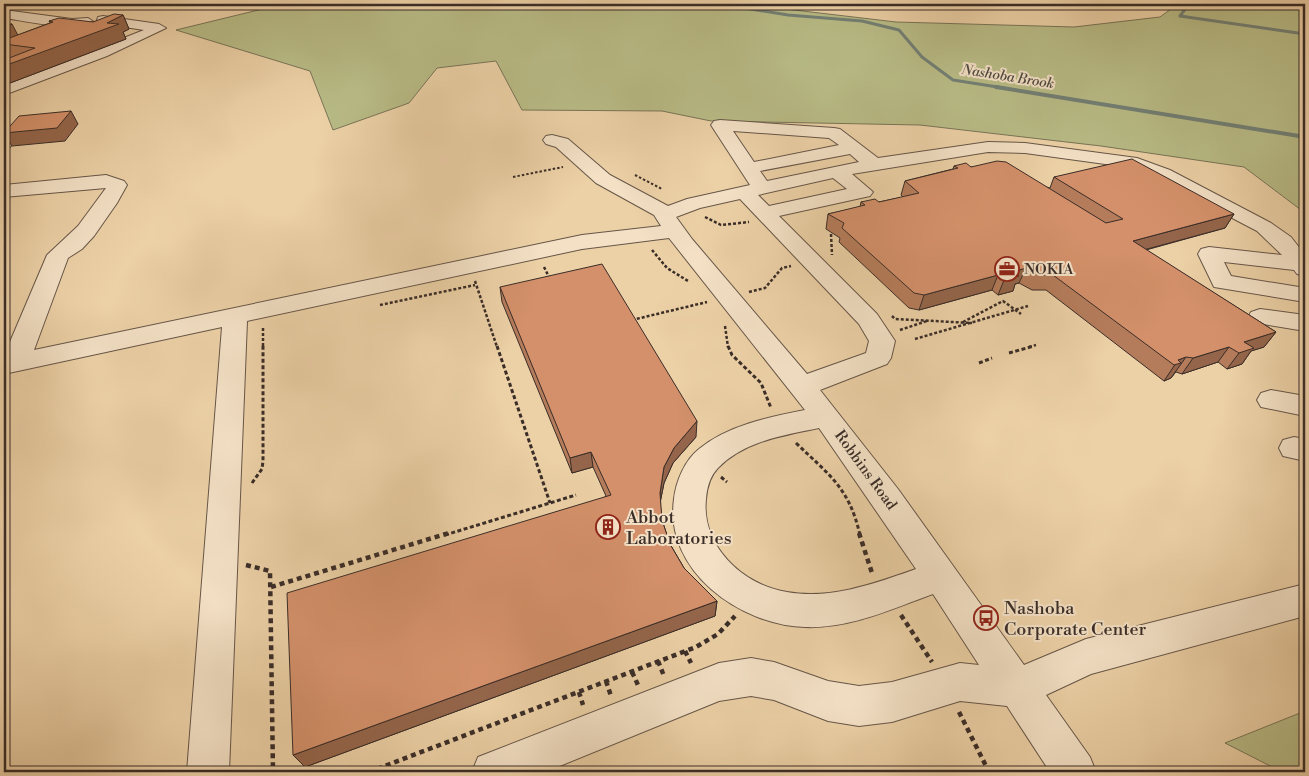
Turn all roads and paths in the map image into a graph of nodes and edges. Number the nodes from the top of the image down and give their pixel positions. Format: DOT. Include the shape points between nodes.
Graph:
graph roads {
  1 [pos="131,12"];
  2 [pos="4,14"];
  3 [pos="103,20"];
  4 [pos="72,23"];
  5 [pos="51,36"];
  6 [pos="4,90"];
  7 [pos="552,140"];
  8 [pos="853,148"];
  9 [pos="874,164"];
  10 [pos="569,166"];
  11 [pos="749,168"];
  12 [pos="837,172"];
  13 [pos="513,176"];
  14 [pos="753,190"];
  15 [pos="4,191"];
  16 [pos="703,215"];
  17 [pos="758,217"];
  18 [pos="669,223"];
  19 [pos="831,234"];
  20 [pos="649,245"];
  21 [pos="827,252"];
  22 [pos="540,260"];
  23 [pos="792,266"];
  24 [pos="1303,267"];
  25 [pos="482,276"];
  26 [pos="551,282"];
  27 [pos="696,284"];
  28 [pos="744,294"];
  29 [pos="1305,295"];
  30 [pos="708,302"];
  31 [pos="1028,306"];
  32 [pos="1014,310"];
  33 [pos="888,312"];
  34 [pos="1021,314"];
  35 [pos="1260,317"];
  36 [pos="249,320"];
  37 [pos="930,320"];
  38 [pos="628,321"];
  39 [pos="962,322"];
  40 [pos="972,322"];
  41 [pos="1305,323"];
  42 [pos="725,324"];
  43 [pos="898,330"];
  44 [pos="915,340"];
  45 [pos="1036,345"];
  46 [pos="1009,353"];
  47 [pos="992,358"];
  48 [pos="10,363"];
  49 [pos="979,363"];
  50 [pos="802,386"];
  51 [pos="1271,400"];
  52 [pos="1305,406"];
  53 [pos="774,415"];
  54 [pos="826,416"];
  55 [pos="791,438"];
  56 [pos="250,485"];
  57 [pos="576,495"];
  58 [pos="550,503"];
  59 [pos="240,562"];
  60 [pos="941,576"];
  61 [pos="876,578"];
  62 [pos="270,587"];
  63 [pos="1305,600"];
  64 [pos="731,608"];
  65 [pos="898,611"];
  66 [pos="934,665"];
  67 [pos="1018,688"];
  68 [pos="956,707"];
  69 [pos="208,772"];
  70 [pos="273,772"];
  71 [pos="369,772"];
  72 [pos="494,772"];
  73 [pos="989,772"];
  74 [pos="1075,772"];
  1 -- 3 [label="lane"];
  2 -- 4 [label="lane"];
  3 -- 4 [label="lane"];
  3 -- 6 [label="lane" via="159,28"];
  4 -- 5 [label="lane"];
  7 -- 18 [label="lane, Robbins Road" via="562,143 603,179 661,210"];
  8 -- 9 [label="lane"];
  8 -- 11 [label="lane"];
  8 -- 11 [label="lane" via="834,133 720,125"];
  9 -- 12 [label="lane"];
  9 -- 24 [label="lane" via="988,147 1025,148 1130,162 1163,174 1264,227"];
  10 -- 13 [label="path"];
  11 -- 14 [label="lane"];
  12 -- 14 [label="lane"];
  12 -- 17 [label="lane" via="863,192"];
  14 -- 17 [label="lane"];
  14 -- 18 [label="lane" via="694,203"];
  15 -- 48 [label="lane" via="106,180 117,185 86,231 58,255"];
  16 -- 17 [label="path" via="721,225"];
  17 -- 50 [label="lane" via="868,319 882,341 878,358"];
  18 -- 36 [label="lane"];
  18 -- 50 [label="lane, Robbins Road"];
  19 -- 21 [label="path" via="832,256"];
  20 -- 27 [label="path" via="667,268"];
  22 -- 26 [label="path"];
  23 -- 28 [label="path" via="782,268 765,288"];
  24 -- 29 [label="lane" via="1209,254 1222,282"];
  25 -- 58 [label="path" via="474,284"];
  30 -- 38 [label="path"];
  31 -- 32 [label="path"];
  32 -- 34 [label="path"];
  32 -- 39 [label="path" via="1003,301"];
  32 -- 40 [label="path"];
  33 -- 37 [label="path" via="895,318"];
  35 -- 41 [label="lane"];
  36 -- 48 [label="lane"];
  36 -- 56 [label="path" via="263,461 262,469"];
  36 -- 69 [label="lane"];
  37 -- 39 [label="path"];
  37 -- 43 [label="path"];
  39 -- 40 [label="path"];
  40 -- 44 [label="path"];
  42 -- 53 [label="path" via="730,354 761,383"];
  45 -- 46 [label="path"];
  47 -- 49 [label="path"];
  50 -- 54 [label="lane, Robbins Road"];
  51 -- 52 [label="lane"];
  54 -- 60 [label="lane, Robbins Road"];
  54 -- 60 [label="lane" via="744,437 729,444 703,465 689,499 689,521 708,563 748,595 786,609 803,610 840,607"];
  55 -- 61 [label="path" via="850,500 862,552"];
  57 -- 58 [label="path"];
  58 -- 62 [label="path"];
  59 -- 62 [label="path" via="270,571"];
  60 -- 67 [label="lane, Robbins Road"];
  62 -- 70 [label="path"];
  63 -- 67 [label="lane" via="1086,657"];
  64 -- 71 [label="path" via="738,613 716,638"];
  65 -- 66 [label="path"];
  67 -- 72 [label="lane" via="960,682 892,702 859,706 828,701 774,681 751,677 719,682"];
  67 -- 74 [label="lane, Robbins Road"];
  68 -- 73 [label="path"];
}
